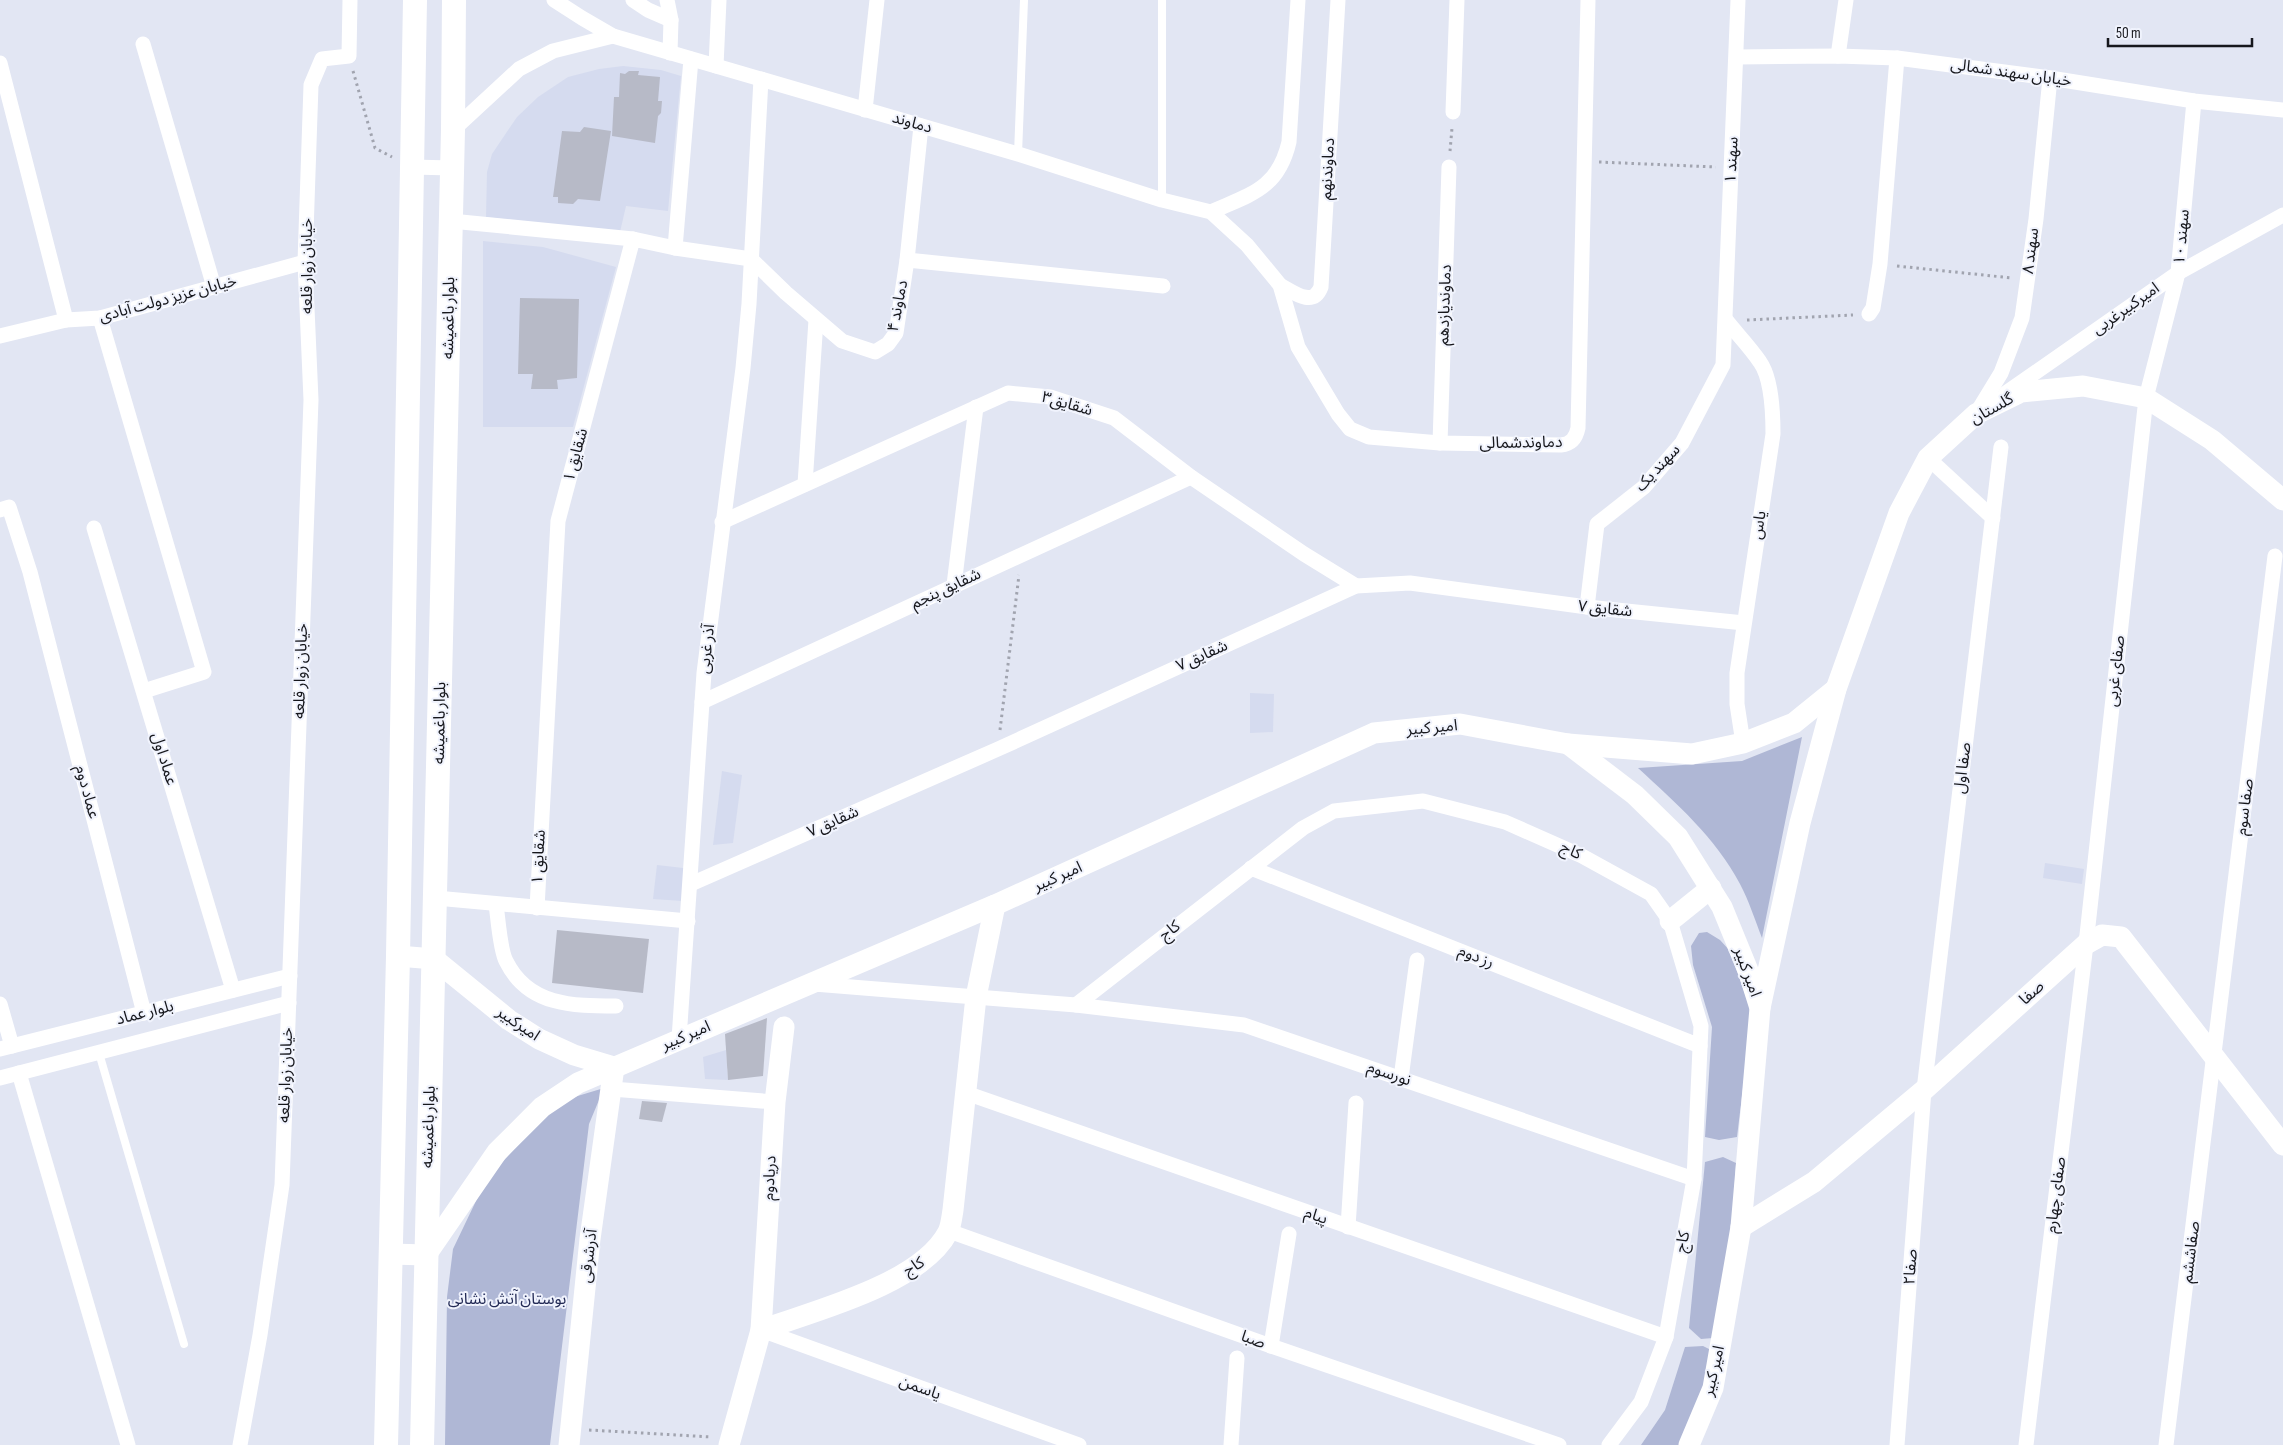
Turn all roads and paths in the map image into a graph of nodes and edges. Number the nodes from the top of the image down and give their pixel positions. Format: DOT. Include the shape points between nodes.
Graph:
graph roads {
  1 [pos="350,0"];
  2 [pos="415,0"];
  3 [pos="454,0"];
  4 [pos="554,0"];
  5 [pos="633,0"];
  6 [pos="667,0"];
  7 [pos="719,0"];
  8 [pos="878,0"];
  9 [pos="1024,0"];
  10 [pos="1162,0"];
  11 [pos="1298,0"];
  12 [pos="1338,0"];
  13 [pos="1457,0"];
  14 [pos="1588,0"];
  15 [pos="1738,0"];
  16 [pos="1846,0"];
  17 [pos="671,20"];
  18 [pos="613,36"];
  19 [pos="143,44"];
  20 [pos="670,53"];
  21 [pos="348,56"];
  22 [pos="1838,56"];
  23 [pos="1737,57"];
  24 [pos="1897,58"];
  25 [pos="691,59"];
  26 [pos="0,64"];
  27 [pos="716,66"];
  28 [pos="2050,78"];
  29 [pos="761,80"];
  30 [pos="2194,101"];
  31 [pos="865,110"];
  32 [pos="2283,110"];
  33 [pos="1453,112"];
  34 [pos="921,126"];
  35 [pos="453,130"];
  36 [pos="1018,154"];
  37 [pos="1585,161"];
  38 [pos="412,167"];
  39 [pos="1449,167"];
  40 [pos="452,168"];
  41 [pos="1731,168"];
  42 [pos="1162,200"];
  43 [pos="1211,212"];
  44 [pos="2283,215"];
  45 [pos="451,221"];
  46 [pos="633,239"];
  47 [pos="675,248"];
  48 [pos="730,258"];
  49 [pos="751,259"];
  50 [pos="907,260"];
  51 [pos="305,262"];
  52 [pos="1880,264"];
  53 [pos="2178,273"];
  54 [pos="2028,280"];
  55 [pos="1280,285"];
  56 [pos="1163,286"];
  57 [pos="214,287"];
  58 [pos="1869,314"];
  59 [pos="100,318"];
  60 [pos="66,320"];
  61 [pos="816,320"];
  62 [pos="1726,320"];
  63 [pos="0,336"];
  64 [pos="2146,398"];
  65 [pos="976,407"];
  66 [pos="1976,414"];
  67 [pos="1440,443"];
  68 [pos="2001,447"];
  69 [pos="1928,458"];
  70 [pos="1191,476"];
  71 [pos="805,484"];
  72 [pos="2283,500"];
  73 [pos="0,510"];
  74 [pos="1993,518"];
  75 [pos="722,522"];
  76 [pos="94,528"];
  77 [pos="1021,554"];
  78 [pos="2275,556"];
  79 [pos="954,585"];
  80 [pos="1356,586"];
  81 [pos="1587,607"];
  82 [pos="1744,623"];
  83 [pos="1836,689"];
  84 [pos="144,691"];
  85 [pos="702,702"];
  86 [pos="1743,743"];
  87 [pos="1568,744"];
  88 [pos="998,749"];
  89 [pos="1251,868"];
  90 [pos="691,884"];
  91 [pos="1710,888"];
  92 [pos="436,898"];
  93 [pos="496,904"];
  94 [pos="995,906"];
  95 [pos="537,908"];
  96 [pos="688,921"];
  97 [pos="1670,921"];
  98 [pos="2086,944"];
  99 [pos="398,956"];
  100 [pos="434,959"];
  101 [pos="1417,960"];
  102 [pos="290,976"];
  103 [pos="812,984"];
  104 [pos="233,990"];
  105 [pos="976,997"];
  106 [pos="289,1003"];
  107 [pos="0,1004"];
  108 [pos="1076,1005"];
  109 [pos="616,1006"];
  110 [pos="1760,1008"];
  111 [pos="144,1013"];
  112 [pos="784,1027"];
  113 [pos="680,1039"];
  114 [pos="1700,1046"];
  115 [pos="6,1048"];
  116 [pos="99,1053"];
  117 [pos="2215,1058"];
  118 [pos="614,1067"];
  119 [pos="19,1073"];
  120 [pos="0,1078"];
  121 [pos="1400,1078"];
  122 [pos="612,1089"];
  123 [pos="1924,1090"];
  124 [pos="966,1093"];
  125 [pos="775,1102"];
  126 [pos="1356,1103"];
  127 [pos="2283,1145"];
  128 [pos="1694,1180"];
  129 [pos="1348,1227"];
  130 [pos="1740,1227"];
  131 [pos="949,1231"];
  132 [pos="1289,1234"];
  133 [pos="391,1254"];
  134 [pos="426,1255"];
  135 [pos="761,1330"];
  136 [pos="1666,1337"];
  137 [pos="184,1344"];
  138 [pos="1271,1346"];
  139 [pos="1237,1358"];
  140 [pos="570,1437"];
  141 [pos="730,1442"];
  142 [pos="128,1445"];
  143 [pos="240,1445"];
  144 [pos="386,1445"];
  145 [pos="422,1445"];
  146 [pos="1079,1445"];
  147 [pos="1231,1445"];
  148 [pos="1559,1445"];
  149 [pos="1609,1445"];
  150 [pos="1688,1445"];
  151 [pos="1897,1445"];
  152 [pos="2026,1445"];
  153 [pos="2166,1445"];
  1 -- 21 [label="street"];
  2 -- 38 [label="main road"];
  3 -- 35 [label="main road, بلوار باغمیشه"];
  4 -- 18 [label="street, دماوند"];
  5 -- 17 [label="street"];
  6 -- 17 [label="street"];
  7 -- 27 [label="street"];
  8 -- 31 [label="street"];
  9 -- 36 [label="lane"];
  10 -- 42 [label="lane"];
  11 -- 43 [label="street" via="1289,142 1285,160 1274,178 1260,190"];
  12 -- 55 [label="street, دماوندنهم" via="1321,287 1315,297 1304,298"];
  13 -- 33 [label="street"];
  14 -- 37 [label="street, دماوندشمالی"];
  15 -- 23 [label="street, سهند ۱"];
  16 -- 22 [label="street"];
  17 -- 20 [label="street"];
  18 -- 20 [label="street, دماوند"];
  18 -- 35 [label="street" via="553,51 519,68"];
  19 -- 57 [label="street"];
  20 -- 25 [label="street, دماوند"];
  21 -- 38 [label="path" via="376,148"];
  21 -- 51 [label="street, خیابان زوار قلعه" via="322,59 311,85"];
  22 -- 23 [label="street, خیابان سهند شمالی"];
  22 -- 24 [label="street, خیابان سهند شمالی"];
  23 -- 41 [label="street, سهند ۱"];
  24 -- 28 [label="street, خیابان سهند شمالی"];
  24 -- 52 [label="street"];
  25 -- 27 [label="street, دماوند"];
  25 -- 47 [label="street"];
  26 -- 60 [label="street"];
  27 -- 29 [label="street, دماوند"];
  28 -- 30 [label="street, خیابان سهند شمالی"];
  28 -- 54 [label="street, سهند ۸"];
  29 -- 31 [label="street, دماوند"];
  29 -- 49 [label="street, آذر غربی"];
  30 -- 32 [label="street, خیابان سهند شمالی"];
  30 -- 53 [label="street, سهند ۱۰"];
  31 -- 34 [label="street, دماوند"];
  33 -- 39 [label="path"];
  34 -- 36 [label="street, دماوند"];
  34 -- 50 [label="street, دماوند ۴"];
  35 -- 40 [label="main road, بلوار باغمیشه"];
  36 -- 42 [label="street, دماوند"];
  37 -- 41 [label="path"];
  37 -- 67 [label="street, دماوندشمالی" via="1578,428 1575,438 1561,445"];
  38 -- 40 [label="street"];
  38 -- 99 [label="main road"];
  39 -- 67 [label="street, دماوندیازدهم"];
  40 -- 45 [label="main road, بلوار باغمیشه"];
  41 -- 62 [label="street, سهند ۱"];
  42 -- 43 [label="street, دماوند"];
  43 -- 55 [label="street, دماوندشمالی" via="1247,245"];
  44 -- 53 [label="street, امیرکبیرغربی"];
  45 -- 46 [label="street"];
  45 -- 92 [label="main road, بلوار باغمیشه"];
  46 -- 47 [label="street"];
  46 -- 95 [label="street, شقایق ۱" via="558,521"];
  47 -- 49 [label="street"];
  48 -- 49 [label="street"];
  49 -- 61 [label="street, دماوند ۴"];
  49 -- 75 [label="street, آذر غربی" via="743,368"];
  50 -- 56 [label="street"];
  50 -- 61 [label="street, دماوند ۴" via="896,333 888,344 875,352 842,342"];
  51 -- 57 [label="street, خیابان عزیز دولت آبادی"];
  51 -- 102 [label="street, خیابان زوار قلعه" via="311,400"];
  52 -- 54 [label="path"];
  52 -- 58 [label="street" via="1873,308"];
  53 -- 64 [label="street, سهند ۱۰"];
  53 -- 66 [label="street, امیرکبیرغربی"];
  54 -- 66 [label="street, سهند ۸" via="2022,318 2001,373"];
  55 -- 67 [label="street, دماوندشمالی" via="1298,347 1350,429 1369,437"];
  57 -- 59 [label="street, خیابان عزیز دولت آبادی"];
  58 -- 62 [label="path"];
  59 -- 60 [label="street, خیابان عزیز دولت آبادی"];
  59 -- 84 [label="street" via="204,672"];
  60 -- 63 [label="street, خیابان عزیز دولت آبادی"];
  61 -- 71 [label="street"];
  62 -- 81 [label="street, سهند یک" via="1723,365 1682,443 1644,487 1596,524"];
  62 -- 82 [label="street, یاس" via="1761,363 1774,412"];
  64 -- 66 [label="main road, گلستان" via="2083,386 2021,392"];
  64 -- 72 [label="main road, گلستان" via="2212,440"];
  64 -- 98 [label="street, صفای غربی"];
  65 -- 70 [label="street, شقایق۳" via="1008,393 1050,396 1114,418"];
  65 -- 71 [label="street, شقایق۳"];
  65 -- 79 [label="street"];
  66 -- 69 [label="main road, گلستان"];
  68 -- 74 [label="street, صفا اول"];
  69 -- 74 [label="street"];
  69 -- 83 [label="main road, گلستان" via="1899,513"];
  70 -- 77 [label="street, شقایق پنجم"];
  70 -- 80 [label="street, شقایق۳"];
  71 -- 75 [label="street, شقایق۳"];
  73 -- 111 [label="street, عماد دوم" via="9,507 30,572"];
  74 -- 123 [label="street, صفا اول"];
  75 -- 85 [label="street, آذر غربی"];
  76 -- 84 [label="street, عماد اول"];
  77 -- 79 [label="street, شقایق پنجم"];
  77 -- 88 [label="path"];
  78 -- 117 [label="street, صفا سوم"];
  79 -- 85 [label="street, شقایق پنجم"];
  80 -- 81 [label="street, شقایق ۷" via="1410,583"];
  80 -- 88 [label="street, شقایق ۷"];
  81 -- 82 [label="street, شقایق ۷"];
  82 -- 86 [label="street, یاس" via="1737,680"];
  83 -- 86 [label="main road" via="1794,723"];
  83 -- 110 [label="main road, گلستان" via="1800,823"];
  84 -- 104 [label="street, عماد اول"];
  85 -- 90 [label="street, آذر غربی"];
  86 -- 87 [label="main road" via="1692,754"];
  87 -- 91 [label="main road, امیر کبیر" via="1635,795 1678,838"];
  87 -- 94 [label="main road, امیر کبیر" via="1460,724 1374,733"];
  88 -- 90 [label="street, شقایق ۷"];
  89 -- 97 [label="street, کاج" via="1303,828 1334,811 1423,801 1505,822 1582,856 1651,894"];
  89 -- 108 [label="street, کاج"];
  89 -- 114 [label="street, رز دوم"];
  90 -- 96 [label="street, آذر غربی"];
  91 -- 97 [label="main road"];
  91 -- 110 [label="main road, امیر کبیر" via="1722,907"];
  92 -- 93 [label="street"];
  92 -- 100 [label="main road, بلوار باغمیشه"];
  93 -- 95 [label="street"];
  93 -- 109 [label="street" via="505,960 523,983 547,1000 572,1006"];
  94 -- 103 [label="main road, امیر کبیر"];
  94 -- 105 [label="main road, کاج"];
  95 -- 96 [label="street"];
  96 -- 113 [label="street, آذر غربی"];
  97 -- 114 [label="street, کاج" via="1701,1026"];
  98 -- 117 [label="main road, صفا" via="2102,935 2121,937"];
  98 -- 123 [label="main road, صفا"];
  98 -- 152 [label="street, صفای چهارم"];
  99 -- 100 [label="main road"];
  99 -- 133 [label="main road"];
  100 -- 118 [label="main road, امیرکبیر" via="509,1020 539,1039 574,1055"];
  100 -- 134 [label="main road, بلوار باغمیشه"];
  101 -- 121 [label="street"];
  102 -- 104 [label="street, بلوار عماد"];
  102 -- 106 [label="street, خیابان زوار قلعه"];
  103 -- 105 [label="street"];
  103 -- 113 [label="main road, امیر کبیر"];
  104 -- 111 [label="street, بلوار عماد"];
  105 -- 108 [label="street"];
  105 -- 124 [label="main road, کاج"];
  106 -- 116 [label="street, بلوار عماد"];
  106 -- 143 [label="street, خیابان زوار قلعه" via="282,1185"];
  107 -- 115 [label="street"];
  108 -- 121 [label="street, نورسوم" via="1244,1024"];
  110 -- 130 [label="main road, امیر کبیر"];
  111 -- 115 [label="street, بلوار عماد"];
  112 -- 125 [label="main road, دریادوم"];
  113 -- 118 [label="main road, امیر کبیر"];
  114 -- 128 [label="street, کاج"];
  116 -- 119 [label="street, بلوار عماد"];
  116 -- 137 [label="lane"];
  117 -- 127 [label="main road, صفا"];
  117 -- 153 [label="street, صفاششم"];
  118 -- 122 [label="main road, آذرشرقی"];
  118 -- 134 [label="main road, امیر کبیر" via="578,1082 542,1107 497,1152"];
  119 -- 120 [label="street, بلوار عماد"];
  119 -- 142 [label="street"];
  121 -- 128 [label="street, نورسوم"];
  122 -- 125 [label="street"];
  122 -- 140 [label="main road, آذرشرقی" via="590,1239"];
  123 -- 130 [label="main road, صفا" via="1814,1182"];
  123 -- 151 [label="street, صفا۲"];
  124 -- 129 [label="street, پیام"];
  124 -- 131 [label="main road, کاج"];
  125 -- 135 [label="main road, دریادوم"];
  126 -- 129 [label="street"];
  128 -- 136 [label="street, کاج"];
  129 -- 136 [label="street, پیام"];
  130 -- 150 [label="main road, امیر کبیر" via="1713,1388"];
  131 -- 135 [label="main road, کاج" via="930,1256 886,1285"];
  131 -- 138 [label="street, صبا"];
  132 -- 138 [label="street"];
  133 -- 134 [label="main road"];
  133 -- 144 [label="main road"];
  134 -- 145 [label="main road, بلوار باغمیشه"];
  135 -- 141 [label="main road"];
  135 -- 146 [label="street, یاسمن"];
  136 -- 149 [label="street, کاج" via="1641,1402"];
  138 -- 148 [label="street, صبا"];
  139 -- 147 [label="street"];
  140 -- 141 [label="path"];
}
